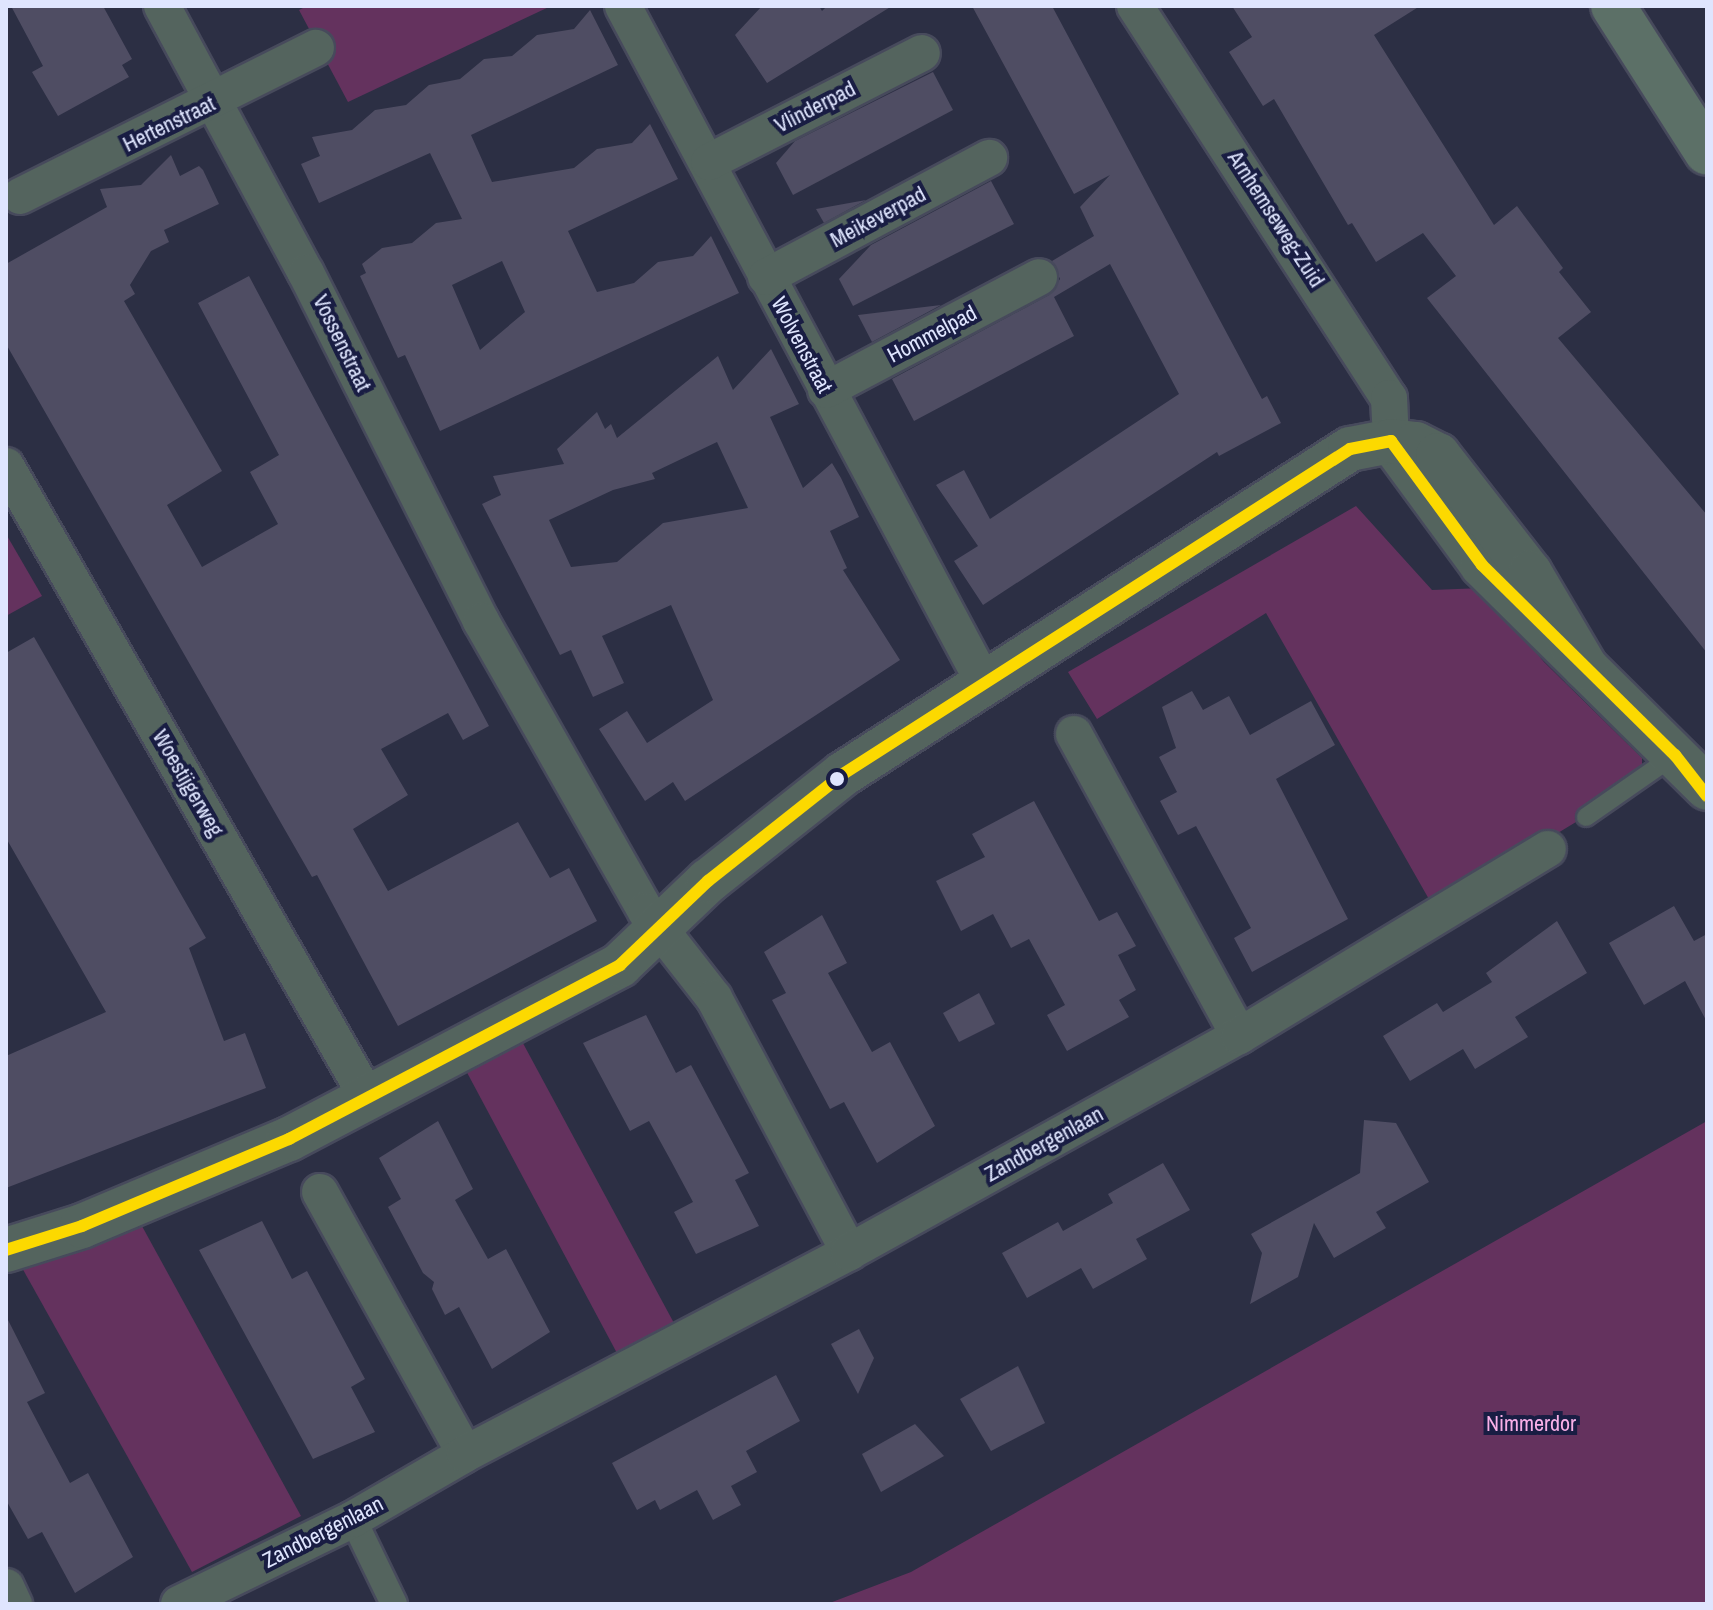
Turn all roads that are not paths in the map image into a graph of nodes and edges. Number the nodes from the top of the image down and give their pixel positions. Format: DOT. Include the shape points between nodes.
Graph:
graph roads {
  1 [pos="162,6"];
  2 [pos="623,6"];
  3 [pos="1135,6"];
  4 [pos="1613,6"];
  5 [pos="316,48"];
  6 [pos="922,53"];
  7 [pos="215,102"];
  8 [pos="1705,149"];
  9 [pos="989,158"];
  10 [pos="709,162"];
  11 [pos="20,196"];
  12 [pos="766,277"];
  13 [pos="1039,277"];
  14 [pos="826,390"];
  15 [pos="1391,441"];
  16 [pos="6,466"];
  17 [pos="984,683"];
  18 [pos="1074,734"];
  19 [pos="1697,780"];
  20 [pos="1586,817"];
  21 [pos="1548,849"];
  22 [pos="660,933"];
  23 [pos="1239,1036"];
  24 [pos="369,1100"];
  25 [pos="320,1192"];
  26 [pos="6,1250"];
  27 [pos="849,1252"];
  28 [pos="465,1454"];
  29 [pos="353,1519"];
  30 [pos="6,1587"];
  31 [pos="14,1604"];
  32 [pos="179,1604"];
  33 [pos="394,1604"];
  1 -- 7 [label="street, Vossenstraat"];
  2 -- 10 [label="street, Wolvenstraat"];
  3 -- 15 [label="street, Arnhemseweg-Zuid" via="1389,398"];
  4 -- 8 [label="main road"];
  5 -- 7 [label="street, Hertenstraat"];
  6 -- 10 [label="street, Vlinderpad"];
  7 -- 11 [label="street, Hertenstraat"];
  7 -- 22 [label="street, Vossenstraat" via="481,621"];
  9 -- 12 [label="street, Meikeverpad"];
  10 -- 12 [label="street, Wolvenstraat"];
  12 -- 14 [label="street, Wolvenstraat"];
  13 -- 14 [label="street, Hommelpad"];
  14 -- 17 [label="street, Wolvenstraat"];
  15 -- 17 [label="street" via="1350,449"];
  15 -- 19 [label="street" via="1482,565"];
  16 -- 24 [label="street, Woestijgerweg"];
  17 -- 22 [label="street" via="843,774 708,881"];
  18 -- 23 [label="street"];
  19 -- 20 [label="lane"];
  21 -- 23 [label="street, Zandbergenlaan"];
  22 -- 24 [label="street" via="620,965"];
  22 -- 27 [label="street" via="714,998"];
  23 -- 27 [label="street, Zandbergenlaan"];
  24 -- 26 [label="street" via="82,1226"];
  25 -- 28 [label="street"];
  27 -- 28 [label="street, Zandbergenlaan"];
  28 -- 29 [label="street, Zandbergenlaan"];
  29 -- 32 [label="street, Zandbergenlaan"];
  29 -- 33 [label="street"];
  30 -- 31 [label="street"];
}
